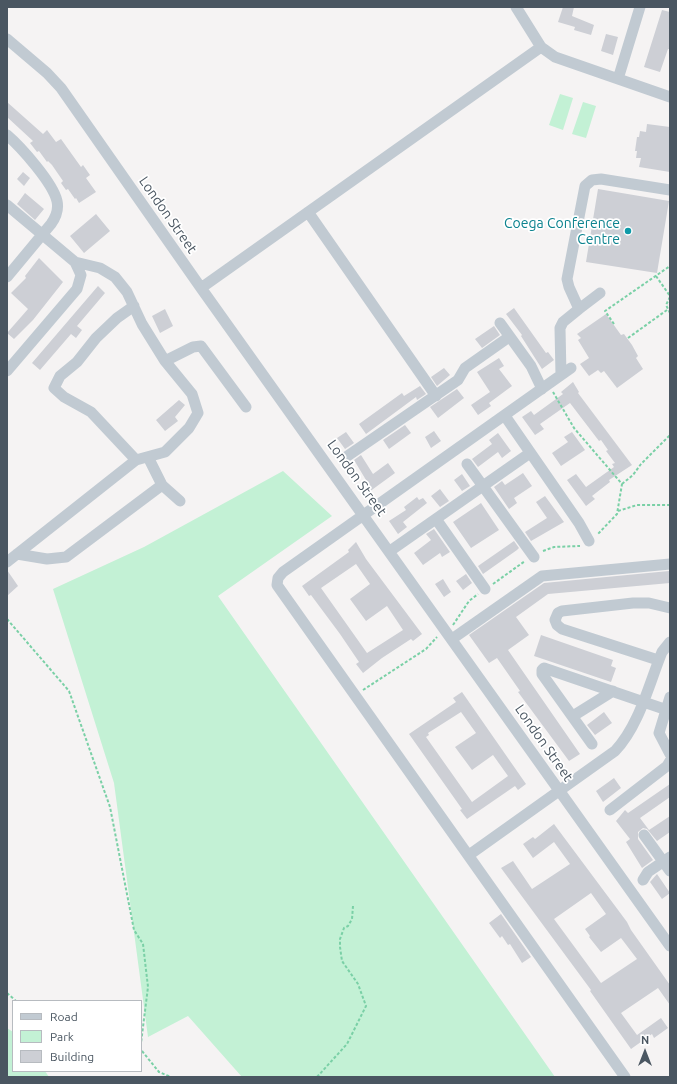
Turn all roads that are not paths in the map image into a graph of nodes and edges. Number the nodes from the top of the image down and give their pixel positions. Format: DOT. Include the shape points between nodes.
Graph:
graph roads {
  1 [pos="516,7"];
  2 [pos="640,7"];
  3 [pos="7,39"];
  4 [pos="541,47"];
  5 [pos="618,80"];
  6 [pos="670,97"];
  7 [pos="7,135"];
  8 [pos="670,190"];
  9 [pos="7,205"];
  10 [pos="308,212"];
  11 [pos="42,234"];
  12 [pos="75,262"];
  13 [pos="7,277"];
  14 [pos="201,288"];
  15 [pos="600,293"];
  16 [pos="134,306"];
  17 [pos="579,309"];
  18 [pos="500,323"];
  19 [pos="509,337"];
  20 [pos="165,361"];
  21 [pos="571,368"];
  22 [pos="7,371"];
  23 [pos="561,375"];
  24 [pos="542,389"];
  25 [pos="436,396"];
  26 [pos="246,407"];
  27 [pos="505,416"];
  28 [pos="530,453"];
  29 [pos="148,457"];
  30 [pos="346,457"];
  31 [pos="136,460"];
  32 [pos="467,464"];
  33 [pos="162,485"];
  34 [pos="484,486"];
  35 [pos="180,501"];
  36 [pos="365,515"];
  37 [pos="436,519"];
  38 [pos="589,541"];
  39 [pos="390,551"];
  40 [pos="17,554"];
  41 [pos="534,557"];
  42 [pos="7,562"];
  43 [pos="670,564"];
  44 [pos="485,589"];
  45 [pos="670,608"];
  46 [pos="452,639"];
  47 [pos="670,642"];
  48 [pos="658,660"];
  49 [pos="613,691"];
  50 [pos="670,697"];
  51 [pos="643,701"];
  52 [pos="668,711"];
  53 [pos="573,716"];
  54 [pos="592,744"];
  55 [pos="670,754"];
  56 [pos="670,762"];
  57 [pos="560,791"];
  58 [pos="610,810"];
  59 [pos="644,835"];
  60 [pos="469,855"];
  61 [pos="667,859"];
  62 [pos="670,871"];
  63 [pos="643,880"];
  64 [pos="670,946"];
  65 [pos="625,1077"];
  1 -- 4 [label="street"];
  2 -- 5 [label="street"];
  3 -- 14 [label="street, London Street" via="61,88"];
  4 -- 5 [label="street" via="563,61"];
  4 -- 10 [label="street"];
  5 -- 6 [label="street"];
  7 -- 11 [label="street" via="24,150 57,201 56,217"];
  8 -- 17 [label="street" via="602,179 592,180 585,186 567,279"];
  9 -- 11 [label="street"];
  10 -- 14 [label="street"];
  10 -- 25 [label="street"];
  11 -- 12 [label="street"];
  11 -- 13 [label="street"];
  12 -- 16 [label="street" via="100,268 115,276"];
  12 -- 22 [label="street" via="81,275 77,289"];
  14 -- 36 [label="street, London Street"];
  15 -- 17 [label="street"];
  16 -- 20 [label="street"];
  16 -- 31 [label="street" via="96,338 77,362 60,376 54,388 64,397 91,412"];
  17 -- 23 [label="street" via="563,322 560,328"];
  18 -- 19 [label="street"];
  19 -- 24 [label="street" via="531,366"];
  19 -- 25 [label="street" via="465,368 458,380"];
  20 -- 26 [label="street" via="193,347 201,346"];
  20 -- 29 [label="street" via="192,394 198,413 189,428 165,452"];
  21 -- 23 [label="street"];
  23 -- 24 [label="street"];
  24 -- 27 [label="street"];
  25 -- 30 [label="street"];
  27 -- 28 [label="street"];
  27 -- 36 [label="street"];
  28 -- 34 [label="street"];
  28 -- 38 [label="street"];
  29 -- 31 [label="street"];
  29 -- 33 [label="street"];
  31 -- 40 [label="street"];
  32 -- 34 [label="street"];
  33 -- 35 [label="street"];
  33 -- 40 [label="street" via="66,557 47,559"];
  34 -- 37 [label="street"];
  34 -- 41 [label="street"];
  36 -- 39 [label="street, London Street"];
  36 -- 60 [label="street" via="283,572 277,584"];
  37 -- 39 [label="street"];
  37 -- 44 [label="street"];
  39 -- 46 [label="street, London Street"];
  40 -- 42 [label="street"];
  43 -- 46 [label="street" via="542,576"];
  45 -- 48 [label="street" via="649,603 633,603 562,612 558,613 555,620 562,629"];
  46 -- 57 [label="street, London Street"];
  47 -- 48 [label="street"];
  48 -- 51 [label="street"];
  49 -- 51 [label="street"];
  49 -- 53 [label="street"];
  49 -- 53 [label="street" via="544,668 542,674"];
  50 -- 52 [label="street"];
  51 -- 52 [label="street"];
  51 -- 57 [label="street" via="632,728 616,751"];
  52 -- 55 [label="street" via="659,733"];
  53 -- 54 [label="street"];
  56 -- 58 [label="street"];
  57 -- 60 [label="street"];
  57 -- 64 [label="street, London Street"];
  59 -- 61 [label="street"];
  60 -- 65 [label="street"];
  61 -- 62 [label="street"];
  61 -- 63 [label="street" via="648,872"];
}
